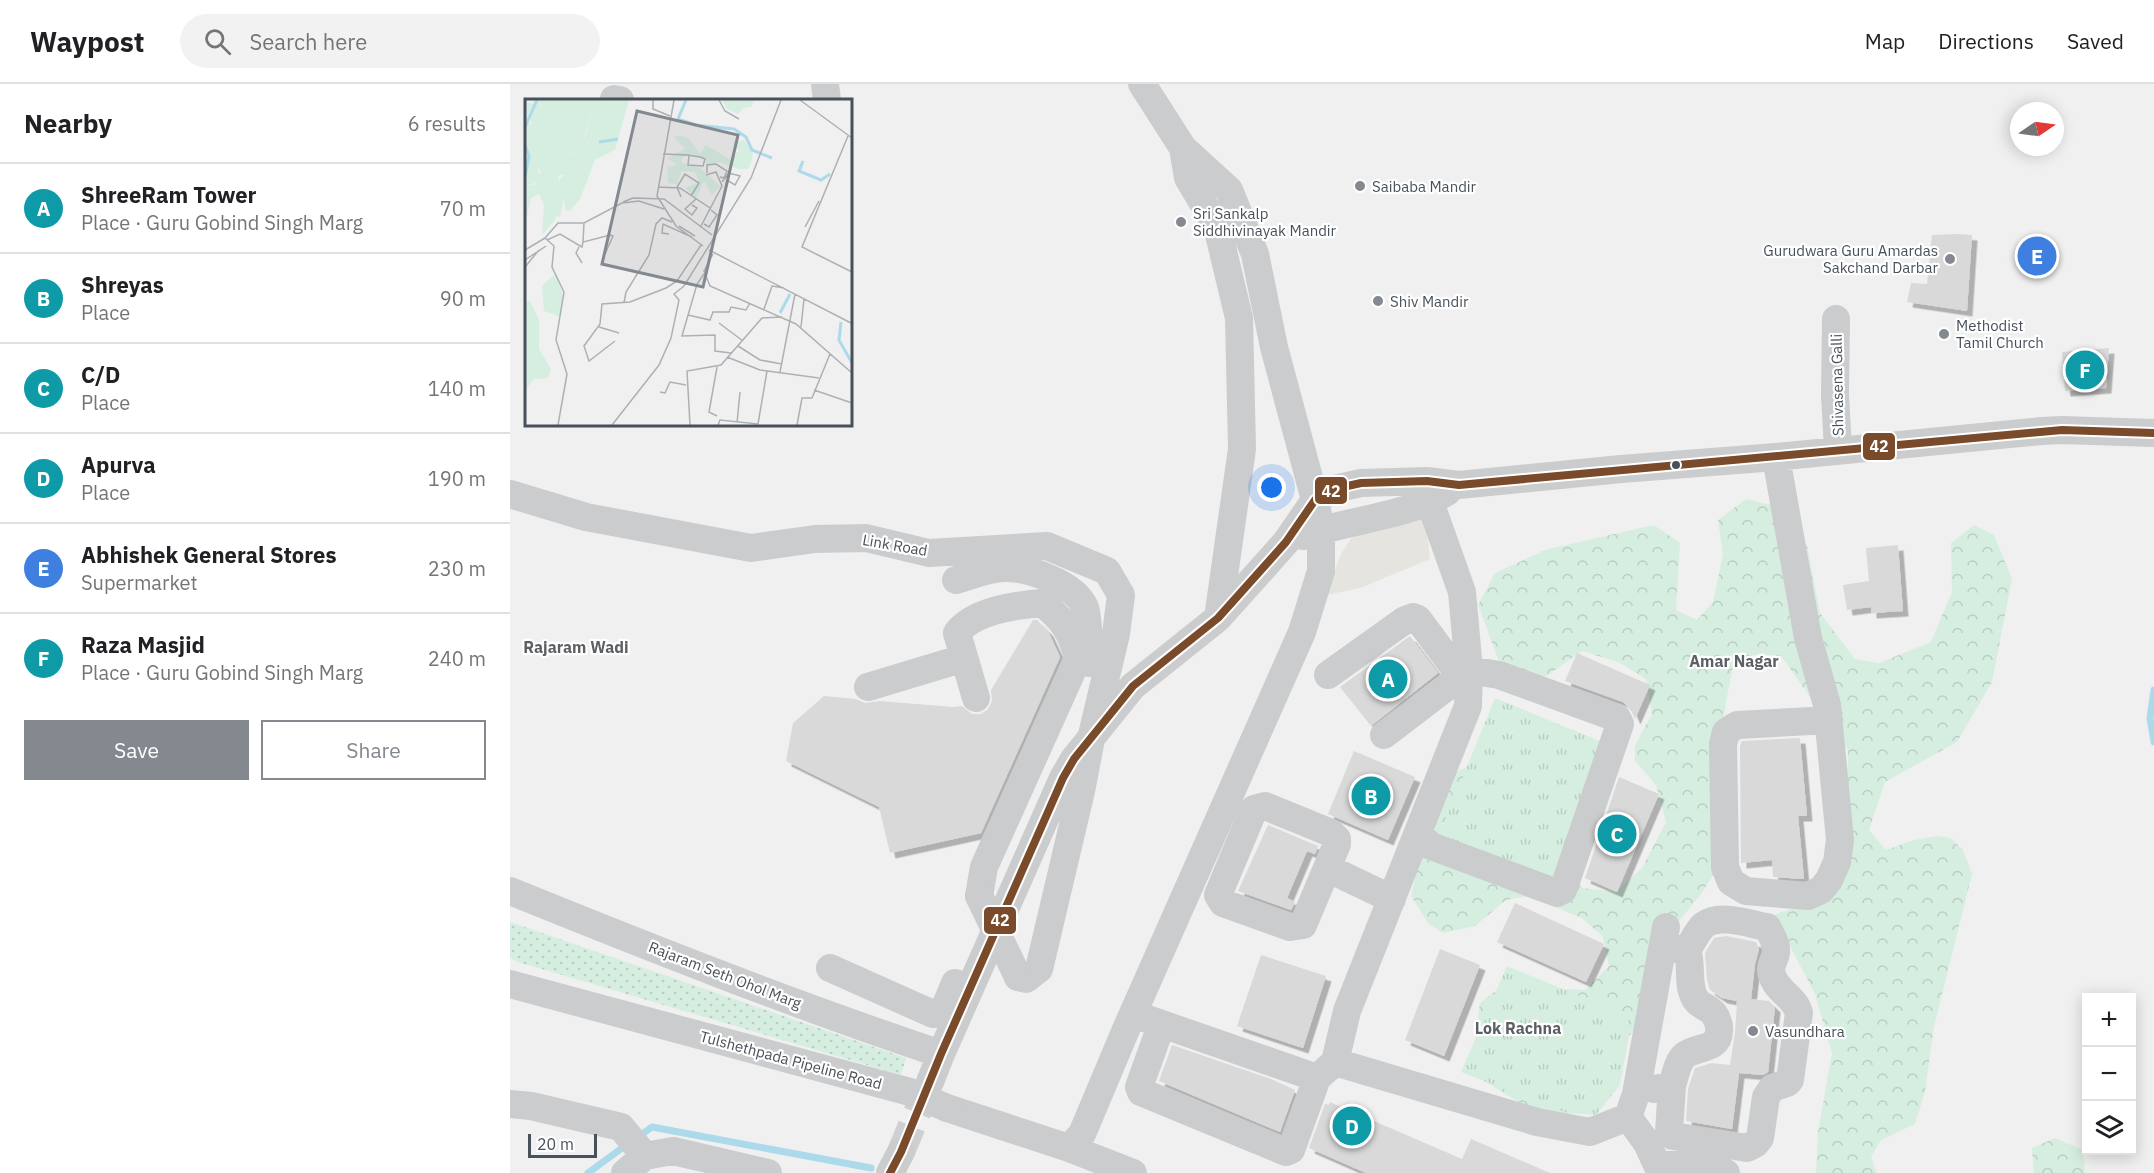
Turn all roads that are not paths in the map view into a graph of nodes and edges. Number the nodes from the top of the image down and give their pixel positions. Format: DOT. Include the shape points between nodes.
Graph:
graph roads {
  1 [pos="825,84"];
  2 [pos="1142,84"];
  3 [pos="827,99"];
  4 [pos="1182,148"];
  5 [pos="1836,319"];
  6 [pos="2154,433"];
  7 [pos="1838,450"];
  8 [pos="1776,457"];
  9 [pos="1428,492"];
  10 [pos="510,494"];
  11 [pos="1315,500"];
  12 [pos="1321,530"];
  13 [pos="1286,542"];
  14 [pos="956,580"];
  15 [pos="1218,618"];
  16 [pos="964,658"];
  17 [pos="1465,674"];
  18 [pos="1328,675"];
  19 [pos="1104,680"];
  20 [pos="868,687"];
  21 [pos="976,698"];
  22 [pos="1829,720"];
  23 [pos="1384,735"];
  24 [pos="1091,739"];
  25 [pos="1415,840"];
  26 [pos="1327,868"];
  27 [pos="510,891"];
  28 [pos="1392,899"];
  29 [pos="1672,941"];
  30 [pos="830,968"];
  31 [pos="510,984"];
  32 [pos="916,1006"];
  33 [pos="1133,1014"];
  34 [pos="1157,1037"];
  35 [pos="902,1041"];
  36 [pos="941,1054"];
  37 [pos="1326,1070"];
  38 [pos="1671,1086"];
  39 [pos="920,1087"];
  40 [pos="510,1104"];
  41 [pos="1632,1106"];
  42 [pos="1069,1148"];
  43 [pos="632,1151"];
  44 [pos="1655,1169"];
  45 [pos="768,1173"];
  46 [pos="1133,1173"];
  47 [pos="1726,1173"];
  1 -- 3 [label="street"];
  2 -- 4 [label="street"];
  4 -- 11 [label="street" via="1229,190 1255,254 1274,347"];
  4 -- 15 [label="street" via="1188,178 1217,226 1239,318 1242,449"];
  5 -- 7 [label="street, Shivasena Galli"];
  6 -- 7 [label="street" via="2062,430"];
  7 -- 8 [label="street"];
  8 -- 9 [label="street" via="1459,484"];
  8 -- 22 [label="street" via="1808,638"];
  9 -- 11 [label="street" via="1361,483 1334,489"];
  9 -- 12 [label="street" via="1367,521"];
  9 -- 17 [label="street" via="1462,592"];
  10 -- 19 [label="street, Link Road" via="586,517 751,548 815,539 866,538 929,553 1047,546 1107,571 1121,595"];
  11 -- 12 [label="street"];
  11 -- 13 [label="street"];
  12 -- 13 [label="street"];
  12 -- 33 [label="street" via="1321,571 1302,632"];
  13 -- 15 [label="street"];
  14 -- 19 [label="street" via="1004,567 1029,571 1072,590 1084,606 1088,622 1089,672 1094,679"];
  15 -- 24 [label="street" via="1133,686"];
  16 -- 20 [label="street"];
  16 -- 21 [label="street"];
  16 -- 24 [label="street, bridge" via="957,633 963,624 1011,606 1042,603 1059,615 1078,658 984,867 979,896 1018,977 1026,979 1039,969"];
  17 -- 18 [label="street" via="1413,617"];
  17 -- 23 [label="street"];
  17 -- 25 [label="street" via="1468,706"];
  17 -- 25 [label="street" via="1499,675 1617,718 1620,724 1563,890 1557,893"];
  19 -- 24 [label="street, Link Road"];
  22 -- 22 [label="street" via="1840,840 1834,872 1821,890 1808,896 1746,891 1731,882 1725,867 1726,732 1737,725"];
  24 -- 32 [label="street" via="1063,728 945,1008 940,1014 933,1014"];
  24 -- 36 [label="street" via="1063,778"];
  25 -- 28 [label="street"];
  26 -- 26 [label="street" via="1337,839 1331,833 1260,806 1254,809 1218,895 1222,903 1290,927 1304,925"];
  26 -- 28 [label="street"];
  27 -- 35 [label="street, Rajaram Seth Ohol Marg" via="680,960"];
  28 -- 37 [label="street"];
  29 -- 38 [label="street" via="1691,959 1691,987 1696,1001 1713,1012 1720,1034 1717,1041 1685,1055"];
  29 -- 38 [label="street" via="1721,920 1767,927 1776,950 1771,968 1773,978 1797,1005 1799,1013 1790,1080 1772,1088 1766,1097 1760,1138 1748,1148 1673,1136 1669,1132"];
  29 -- 41 [label="street"];
  30 -- 32 [label="street"];
  31 -- 39 [label="street, Tulshethpada Pipeline Road"];
  32 -- 35 [label="street"];
  33 -- 37 [label="street"];
  33 -- 42 [label="street" via="1082,1134"];
  34 -- 37 [label="street" via="1139,1087 1141,1092 1286,1152 1291,1150"];
  35 -- 36 [label="street, Rajaram Seth Ohol Marg"];
  36 -- 39 [label="street"];
  37 -- 41 [label="street" via="1590,1132"];
  38 -- 41 [label="street"];
  39 -- 42 [label="street, Tulshethpada Pipeline Road, bridge" via="947,1108"];
  40 -- 43 [label="street" via="531,1106"];
  41 -- 44 [label="street"];
  42 -- 46 [label="street, Tulshethpada Pipeline Road"];
  43 -- 45 [label="street" via="673,1151"];
  44 -- 47 [label="street" via="1706,1164"];
}
